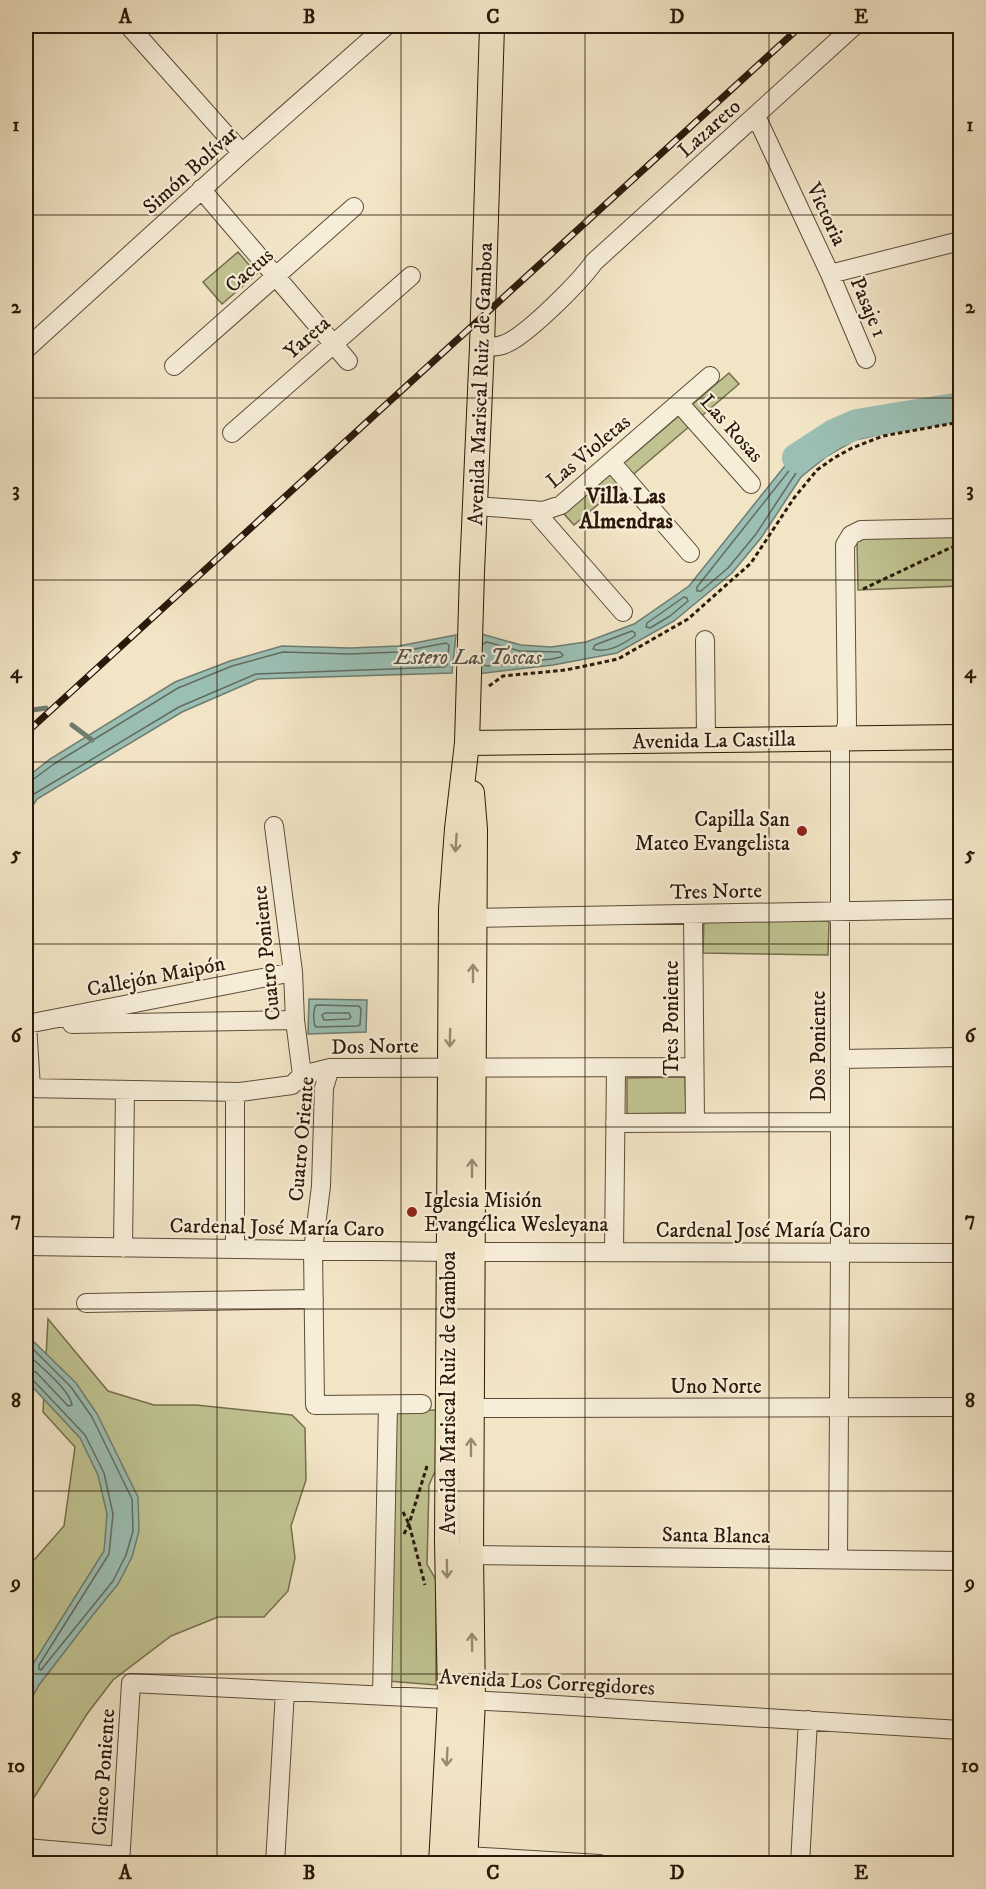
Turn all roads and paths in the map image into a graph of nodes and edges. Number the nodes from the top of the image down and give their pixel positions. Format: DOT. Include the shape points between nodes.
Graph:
graph roads {
  1 [pos="129,26"];
  2 [pos="386,26"];
  3 [pos="492,26"];
  4 [pos="855,26"];
  5 [pos="756,116"];
  6 [pos="242,153"];
  7 [pos="201,189"];
  8 [pos="354,207"];
  9 [pos="960,241"];
  10 [pos="830,274"];
  11 [pos="276,276"];
  12 [pos="411,276"];
  13 [pos="334,344"];
  14 [pos="482,346"];
  15 [pos="26,349"];
  16 [pos="866,359"];
  17 [pos="348,361"];
  18 [pos="174,366"];
  19 [pos="710,376"];
  20 [pos="679,403"];
  21 [pos="960,423"];
  22 [pos="232,433"];
  23 [pos="611,462"];
  24 [pos="751,484"];
  25 [pos="476,506"];
  26 [pos="534,510"];
  27 [pos="960,528"];
  28 [pos="960,543"];
  29 [pos="690,553"];
  30 [pos="846,597"];
  31 [pos="623,612"];
  32 [pos="705,640"];
  33 [pos="468,697"];
  34 [pos="960,737"];
  35 [pos="844,738"];
  36 [pos="706,740"];
  37 [pos="467,743"];
  38 [pos="274,826"];
  39 [pos="960,909"];
  40 [pos="841,911"];
  41 [pos="693,914"];
  42 [pos="473,918"];
  43 [pos="293,972"];
  44 [pos="295,1020"];
  45 [pos="26,1024"];
  46 [pos="960,1057"];
  47 [pos="840,1059"];
  48 [pos="694,1067"];
  49 [pos="330,1068"];
  50 [pos="461,1068"];
  51 [pos="616,1068"];
  52 [pos="302,1075"];
  53 [pos="28,1088"];
  54 [pos="125,1090"];
  55 [pos="235,1092"];
  56 [pos="695,1122"];
  57 [pos="840,1122"];
  58 [pos="615,1123"];
  59 [pos="26,1246"];
  60 [pos="123,1248"];
  61 [pos="235,1249"];
  62 [pos="313,1250"];
  63 [pos="460,1252"];
  64 [pos="614,1252"];
  65 [pos="840,1253"];
  66 [pos="960,1254"];
  67 [pos="314,1299"];
  68 [pos="86,1303"];
  69 [pos="422,1404"];
  70 [pos="388,1405"];
  71 [pos="960,1407"];
  72 [pos="472,1408"];
  73 [pos="839,1408"];
  74 [pos="430,1455"];
  75 [pos="400,1504"];
  76 [pos="409,1524"];
  77 [pos="399,1542"];
  78 [pos="471,1555"];
  79 [pos="838,1559"];
  80 [pos="960,1561"];
  81 [pos="425,1585"];
  82 [pos="131,1683"];
  83 [pos="285,1691"];
  84 [pos="382,1695"];
  85 [pos="461,1700"];
  86 [pos="808,1720"];
  87 [pos="960,1730"];
  88 [pos="26,1848"];
  89 [pos="120,1860"];
  90 [pos="465,1860"];
  91 [pos="275,1863"];
  92 [pos="441,1863"];
  93 [pos="600,1863"];
  94 [pos="800,1863"];
  1 -- 6 [label="street"];
  2 -- 6 [label="street, Simón Bolívar"];
  3 -- 14 [label="main road, Avenida Mariscal Ruiz de Gamboa"];
  4 -- 5 [label="street, Lazareto"];
  5 -- 10 [label="street, Victoria"];
  5 -- 14 [label="street, Lazareto" via="594,262 514,326"];
  6 -- 7 [label="street, Simón Bolívar"];
  7 -- 11 [label="street"];
  7 -- 15 [label="street, Simón Bolívar"];
  8 -- 11 [label="street, Cactus"];
  9 -- 10 [label="street, Victoria"];
  10 -- 16 [label="street, Pasaje 1"];
  11 -- 13 [label="street"];
  11 -- 18 [label="street, Cactus"];
  12 -- 13 [label="street, Yareta"];
  13 -- 17 [label="street"];
  13 -- 22 [label="street, Yareta"];
  14 -- 25 [label="main road, Avenida Mariscal Ruiz de Gamboa"];
  19 -- 20 [label="street, Las Violetas"];
  20 -- 23 [label="street, Las Violetas"];
  20 -- 24 [label="street, Las Rosas"];
  21 -- 33 [label="path" via="883,436 834,458 817,470 794,498 751,562 688,620 618,659 566,670 503,676"];
  23 -- 26 [label="street, Las Violetas" via="561,505"];
  23 -- 29 [label="street"];
  25 -- 26 [label="street, Las Violetas"];
  25 -- 33 [label="main road, Avenida Mariscal Ruiz de Gamboa"];
  26 -- 31 [label="street"];
  27 -- 30 [label="street, Dos Poniente" via="867,529 851,535 845,545"];
  28 -- 30 [label="path"];
  30 -- 35 [label="street, Dos Poniente"];
  32 -- 36 [label="street"];
  33 -- 37 [label="main road, Avenida Mariscal Ruiz de Gamboa"];
  34 -- 35 [label="main road, Avenida La Castilla"];
  35 -- 36 [label="main road, Avenida La Castilla"];
  35 -- 40 [label="street, Dos Poniente" via="840,749"];
  36 -- 37 [label="main road, Avenida La Castilla"];
  37 -- 42 [label="main road, Avenida Mariscal Ruiz de Gamboa" via="475,829"];
  37 -- 50 [label="main road, Avenida Mariscal Ruiz de Gamboa, one-way" via="451,909"];
  38 -- 43 [label="street, Cuatro Poniente"];
  39 -- 40 [label="street, Tres Norte"];
  40 -- 41 [label="street, Tres Norte"];
  40 -- 47 [label="street, Dos Poniente"];
  41 -- 42 [label="street, Tres Norte"];
  41 -- 48 [label="street, Tres Poniente"];
  50 -- 42 [label="main road, Avenida Mariscal Ruiz de Gamboa, one-way"];
  43 -- 44 [label="street, Cuatro Poniente"];
  43 -- 45 [label="street, Callejón Maipón"];
  44 -- 45 [label="street, Callejón Maipón"];
  44 -- 52 [label="street, Cuatro Poniente"];
  45 -- 53 [label="street"];
  46 -- 47 [label="street"];
  47 -- 57 [label="street, Dos Poniente"];
  48 -- 51 [label="street, Dos Norte"];
  48 -- 56 [label="street, Tres Poniente"];
  49 -- 50 [label="street, Dos Norte"];
  49 -- 52 [label="street, Dos Norte"];
  49 -- 62 [label="street, Cuatro Oriente" via="324,1088 321,1186"];
  50 -- 51 [label="street, Dos Norte"];
  50 -- 63 [label="main road, Avenida Mariscal Ruiz de Gamboa"];
  51 -- 58 [label="street"];
  52 -- 55 [label="street, Dos Norte" via="292,1085"];
  53 -- 54 [label="street, Dos Norte"];
  54 -- 55 [label="street, Dos Norte"];
  54 -- 60 [label="street"];
  55 -- 61 [label="street"];
  56 -- 57 [label="street"];
  56 -- 58 [label="street"];
  57 -- 65 [label="street, Dos Poniente"];
  58 -- 64 [label="street"];
  59 -- 60 [label="street, Cardenal José María Caro"];
  60 -- 61 [label="street, Cardenal José María Caro"];
  61 -- 62 [label="street, Cardenal José María Caro"];
  62 -- 63 [label="street, Cardenal José María Caro"];
  62 -- 67 [label="street"];
  63 -- 64 [label="street, Cardenal José María Caro"];
  63 -- 72 [label="main road, Avenida Mariscal Ruiz de Gamboa"];
  63 -- 85 [label="main road, Avenida Mariscal Ruiz de Gamboa, one-way" via="447,1541"];
  64 -- 65 [label="street, Cardenal José María Caro"];
  65 -- 66 [label="street, Cardenal José María Caro"];
  65 -- 73 [label="street, Dos Poniente"];
  67 -- 68 [label="street"];
  67 -- 70 [label="street" via="315,1405"];
  69 -- 70 [label="street"];
  70 -- 84 [label="street"];
  71 -- 73 [label="street, Uno Norte"];
  72 -- 73 [label="street, Uno Norte"];
  78 -- 72 [label="main road, Avenida Mariscal Ruiz de Gamboa, one-way"];
  73 -- 79 [label="street, Dos Poniente"];
  74 -- 76 [label="path"];
  75 -- 76 [label="path"];
  76 -- 77 [label="path"];
  76 -- 81 [label="path"];
  78 -- 79 [label="street, Santa Blanca"];
  85 -- 78 [label="main road, Avenida Mariscal Ruiz de Gamboa, one-way"];
  79 -- 80 [label="street, Santa Blanca"];
  82 -- 83 [label="street, Avenida Los Corregidores"];
  82 -- 89 [label="street, Cinco Poniente"];
  83 -- 84 [label="street, Avenida Los Corregidores"];
  83 -- 91 [label="street"];
  84 -- 85 [label="street, Avenida Los Corregidores"];
  85 -- 86 [label="street, Avenida Los Corregidores"];
  85 -- 90 [label="main road, Avenida Mariscal Ruiz de Gamboa"];
  85 -- 92 [label="main road, Avenida Mariscal Ruiz de Gamboa, one-way"];
  86 -- 87 [label="street, Avenida Los Corregidores"];
  86 -- 94 [label="street"];
  88 -- 89 [label="street"];
  90 -- 93 [label="street"];
}
